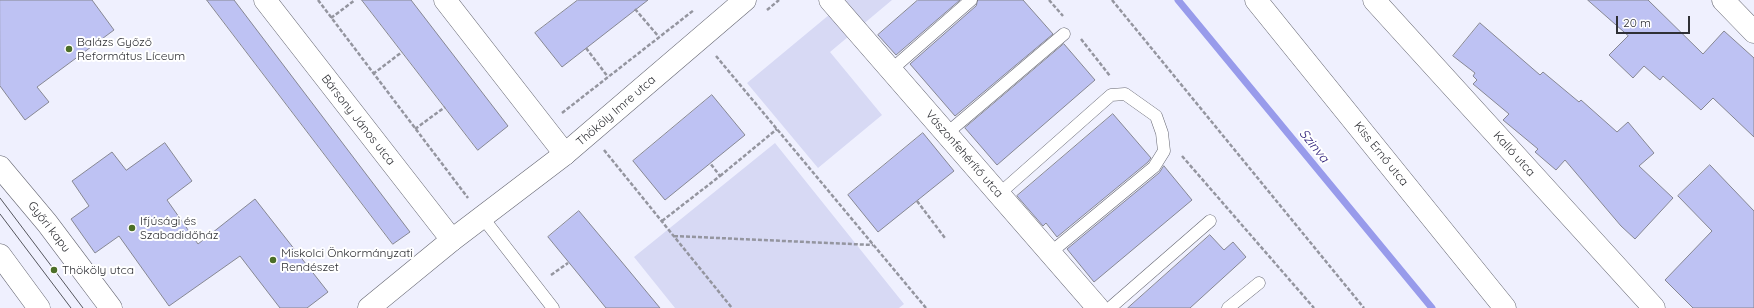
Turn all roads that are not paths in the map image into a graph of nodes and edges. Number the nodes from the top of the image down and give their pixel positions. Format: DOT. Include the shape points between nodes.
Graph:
graph roads {
  1 [pos="265,0"];
  2 [pos="445,0"];
  3 [pos="745,0"];
  4 [pos="830,0"];
  5 [pos="971,0"];
  6 [pos="1256,0"];
  7 [pos="1374,0"];
  8 [pos="1723,0"];
  9 [pos="1754,32"];
  10 [pos="1064,34"];
  11 [pos="891,70"];
  12 [pos="946,134"];
  13 [pos="565,154"];
  14 [pos="0,167"];
  15 [pos="999,194"];
  16 [pos="478,211"];
  17 [pos="1210,221"];
  18 [pos="452,240"];
  19 [pos="1050,253"];
  20 [pos="0,255"];
  21 [pos="1259,283"];
  22 [pos="39,308"];
  23 [pos="111,308"];
  24 [pos="369,308"];
  25 [pos="553,308"];
  26 [pos="1098,308"];
  27 [pos="1110,308"];
  28 [pos="1228,308"];
  29 [pos="1505,308"];
  30 [pos="1654,308"];
  1 -- 18 [label="street, Bársony János utca"];
  2 -- 13 [label="street"];
  3 -- 13 [label="street, Thököly Imre utca"];
  4 -- 11 [label="street, Vászonfehérítő utca"];
  5 -- 11 [label="lane"];
  6 -- 29 [label="street, Kiss Ernő utca"];
  7 -- 30 [label="street, Kalló utca"];
  8 -- 9 [label="street"];
  10 -- 12 [label="lane"];
  11 -- 12 [label="street, Vászonfehérítő utca"];
  12 -- 15 [label="street, Vászonfehérítő utca"];
  13 -- 16 [label="street, Thököly Imre utca"];
  14 -- 23 [label="street, Győri kapu" via="47,223"];
  15 -- 19 [label="street, Vászonfehérítő utca"];
  15 -- 19 [label="lane" via="1111,96 1125,94 1156,116 1162,133 1164,151 1154,167"];
  16 -- 18 [label="street, Thököly Imre utca"];
  16 -- 25 [label="lane"];
  17 -- 27 [label="lane"];
  18 -- 24 [label="street, Thököly Imre utca"];
  19 -- 26 [label="street, Vászonfehérítő utca"];
  20 -- 22 [label="street"];
  21 -- 28 [label="lane"];
}
